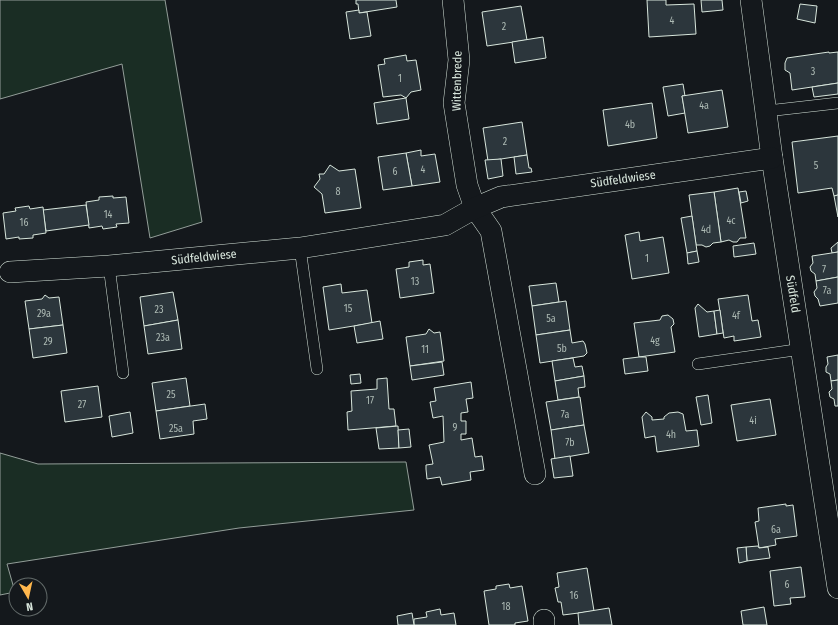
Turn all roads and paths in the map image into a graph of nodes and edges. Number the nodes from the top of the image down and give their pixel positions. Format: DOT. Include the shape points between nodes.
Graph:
graph roads {
  1 [pos="453,0"];
  2 [pos="751,0"];
  3 [pos="838,103"];
  4 [pos="767,111"];
  5 [pos="772,158"];
  6 [pos="475,208"];
  7 [pos="300,248"];
  8 [pos="109,266"];
  9 [pos="10,272"];
  10 [pos="802,348"];
  11 [pos="698,364"];
  12 [pos="317,369"];
  13 [pos="123,373"];
  14 [pos="535,474"];
  15 [pos="838,588"];
  1 -- 6 [label="street, Wittenbrede" via="459,60 454,103 467,185"];
  2 -- 4 [label="street, Südfeld"];
  3 -- 4 [label="lane"];
  4 -- 5 [label="street, Südfeld"];
  5 -- 6 [label="street, Südfeldwiese" via="501,197"];
  5 -- 10 [label="street, Südfeld"];
  6 -- 7 [label="street, Südfeldwiese" via="445,225"];
  6 -- 14 [label="street" via="491,231"];
  7 -- 8 [label="street, Südfeldwiese"];
  7 -- 12 [label="lane"];
  8 -- 9 [label="street, Südfeldwiese"];
  8 -- 13 [label="lane"];
  10 -- 11 [label="lane"];
  10 -- 15 [label="street, Südfeld"];
}
